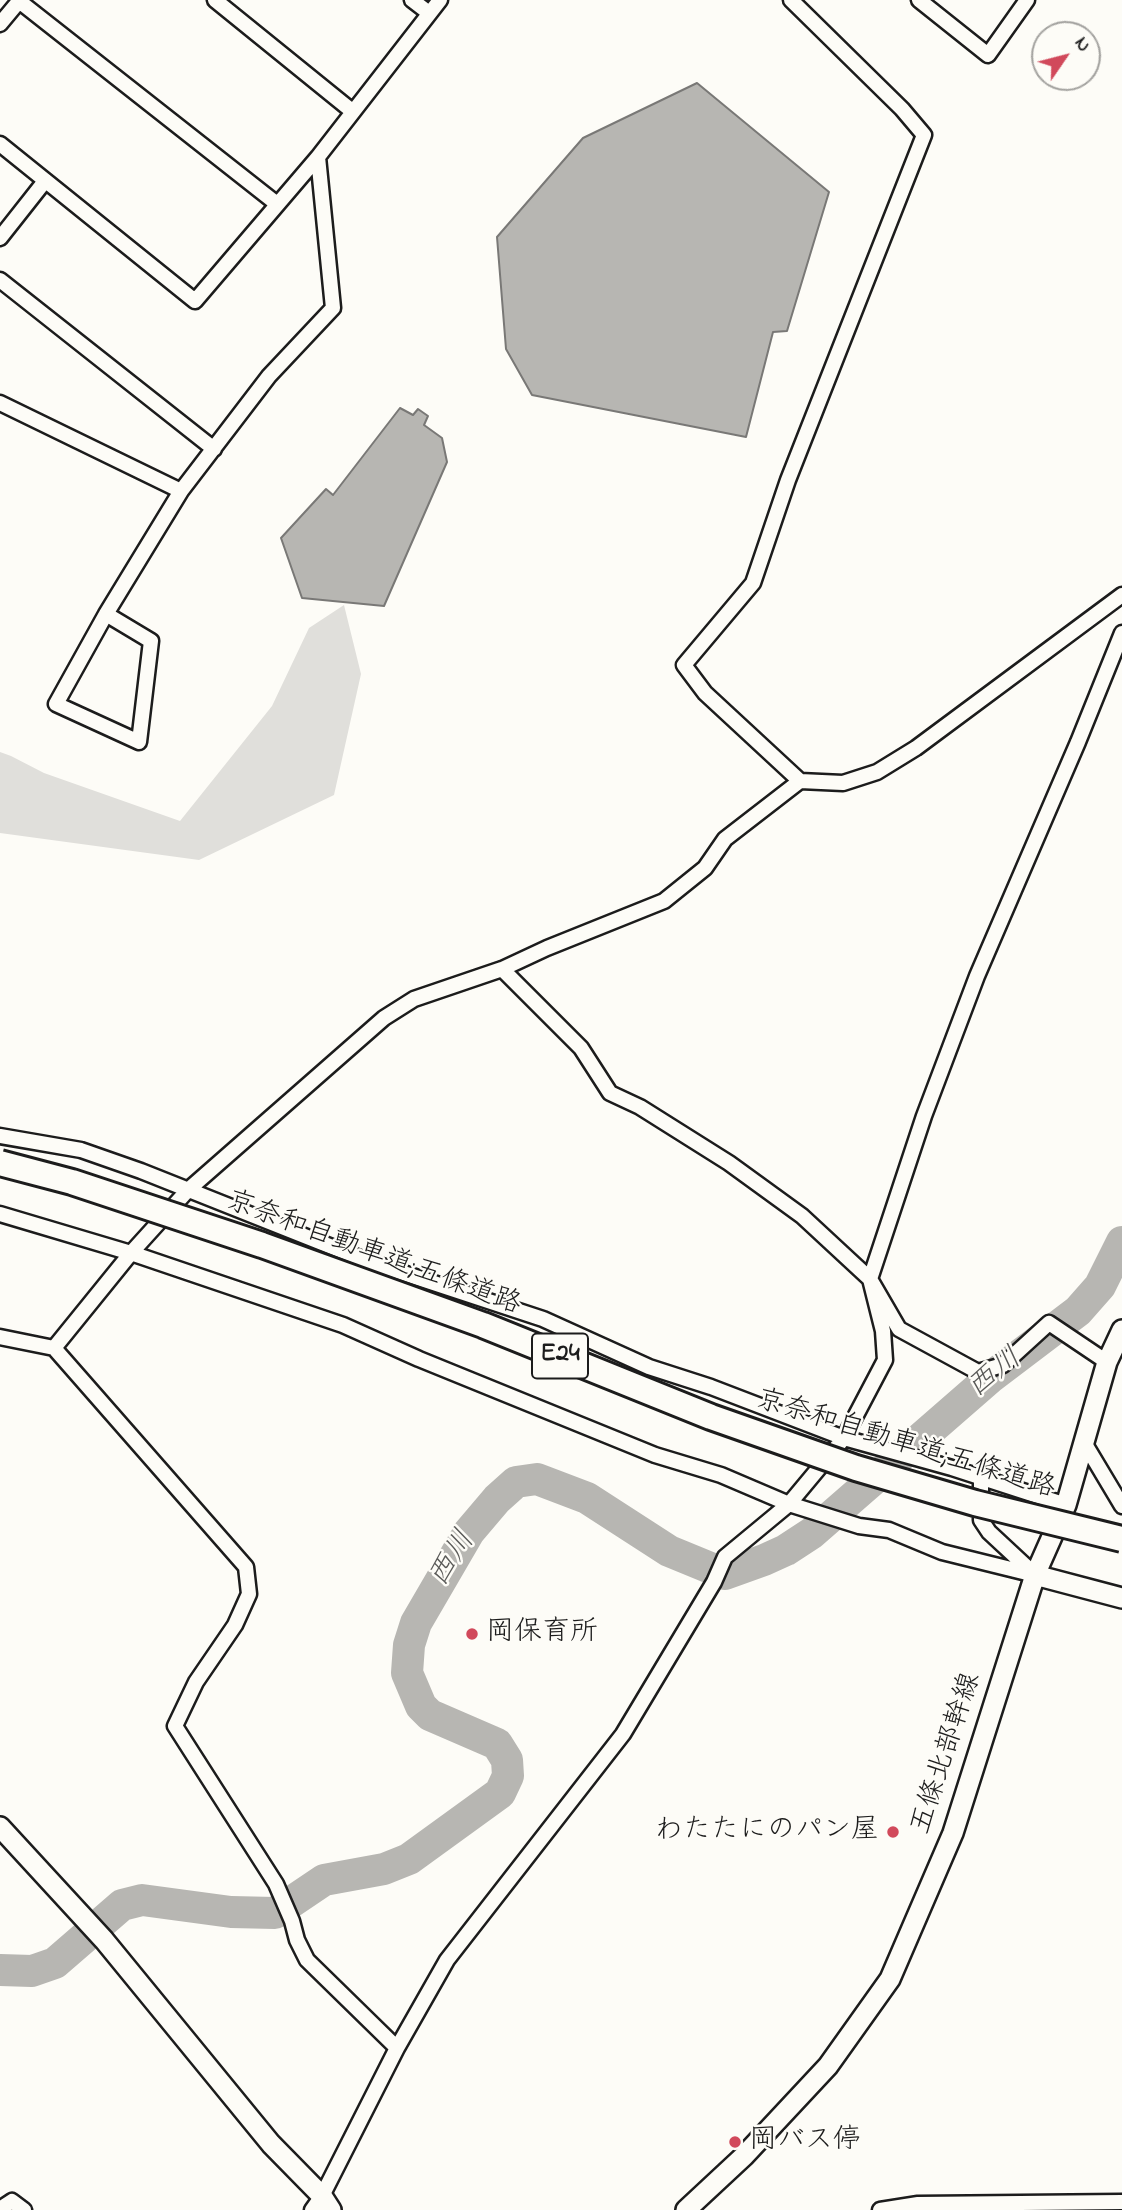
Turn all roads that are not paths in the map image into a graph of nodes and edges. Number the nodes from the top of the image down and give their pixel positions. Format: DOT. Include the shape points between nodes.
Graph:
graph roads {
  1 [pos="215,0"];
  2 [pos="412,0"];
  3 [pos="440,0"];
  4 [pos="791,0"];
  5 [pos="919,0"];
  6 [pos="1027,0"];
  7 [pos="20,1"];
  8 [pos="429,13"];
  9 [pos="0,24"];
  10 [pos="352,111"];
  11 [pos="0,144"];
  12 [pos="318,158"];
  13 [pos="45,181"];
  14 [pos="277,204"];
  15 [pos="0,238"];
  16 [pos="0,280"];
  17 [pos="0,403"];
  18 [pos="214,449"];
  19 [pos="181,491"];
  20 [pos="1122,595"];
  21 [pos="106,614"];
  22 [pos="1122,633"];
  23 [pos="800,781"];
  24 [pos="502,969"];
  25 [pos="0,1136"];
  26 [pos="0,1163"];
  27 [pos="188,1189"];
  28 [pos="0,1214"];
  29 [pos="131,1253"];
  30 [pos="870,1279"];
  31 [pos="1122,1330"];
  32 [pos="0,1337"];
  33 [pos="54,1348"];
  34 [pos="1107,1362"];
  35 [pos="844,1438"];
  36 [pos="1085,1444"];
  37 [pos="981,1477"];
  38 [pos="789,1504"];
  39 [pos="1066,1505"];
  40 [pos="1122,1506"];
  41 [pos="1122,1539"];
  42 [pos="1035,1575"];
  43 [pos="1122,1598"];
  44 [pos="0,1827"];
  45 [pos="397,2048"];
  46 [pos="1122,2202"];
  47 [pos="322,2205"];
  48 [pos="0,2209"];
  49 [pos="24,2210"];
  50 [pos="686,2210"];
  51 [pos="880,2210"];
  1 -- 10 [label="street"];
  2 -- 8 [label="street"];
  3 -- 8 [label="street"];
  4 -- 23 [label="street" via="924,135 788,480 753,583 684,665 705,693"];
  5 -- 6 [label="street" via="988,55"];
  7 -- 9 [label="street"];
  7 -- 14 [label="street"];
  8 -- 10 [label="street"];
  10 -- 12 [label="street"];
  11 -- 13 [label="street"];
  12 -- 14 [label="street"];
  12 -- 18 [label="street" via="333,308 269,376"];
  13 -- 14 [label="street" via="195,301"];
  13 -- 15 [label="street"];
  16 -- 18 [label="street"];
  17 -- 19 [label="street"];
  18 -- 19 [label="street"];
  19 -- 21 [label="street"];
  20 -- 23 [label="street" via="877,772 843,783"];
  21 -- 21 [label="street" via="151,641 139,742 56,704"];
  22 -- 30 [label="street" via="977,976"];
  23 -- 24 [label="street" via="725,839 705,868 664,901"];
  24 -- 27 [label="street" via="414,999 384,1018"];
  24 -- 30 [label="street" via="581,1048 610,1093 729,1163 802,1216"];
  25 -- 27 [label="street" via="81,1150"];
  26 -- 41 [label="highway, 京奈和自動車道;五條道路 / E24, bridge" via="262,1245 483,1325 710,1417 856,1468"];
  27 -- 29 [label="street"];
  27 -- 35 [label="street" via="370,1262 542,1319 649,1367"];
  28 -- 29 [label="street"];
  29 -- 33 [label="street"];
  29 -- 38 [label="street" via="344,1325 629,1444"];
  30 -- 34 [label="street" via="900,1329 978,1372 1003,1366 1049,1323"];
  30 -- 35 [label="street" via="885,1360"];
  31 -- 34 [label="street, 五條北部幹線"];
  32 -- 33 [label="street"];
  33 -- 45 [label="street" via="246,1567 249,1594 175,1726 276,1884 307,1960"];
  34 -- 36 [label="street, 五條北部幹線"];
  35 -- 37 [label="street"];
  35 -- 38 [label="street"];
  36 -- 39 [label="street, 五條北部幹線"];
  36 -- 40 [label="street"];
  37 -- 39 [label="street"];
  37 -- 42 [label="street" via="981,1520"];
  38 -- 42 [label="street" via="859,1526 890,1530 942,1552"];
  38 -- 45 [label="street" via="725,1557 623,1734 447,1960"];
  39 -- 42 [label="street, 五條北部幹線"];
  42 -- 43 [label="street"];
  42 -- 50 [label="street, 五條北部幹線" via="953,1833 890,1979 828,2066"];
  44 -- 47 [label="street" via="104,1940"];
  45 -- 47 [label="street"];
  46 -- 51 [label="street" via="918,2204"];
  48 -- 49 [label="street" via="12,2201"];
}
